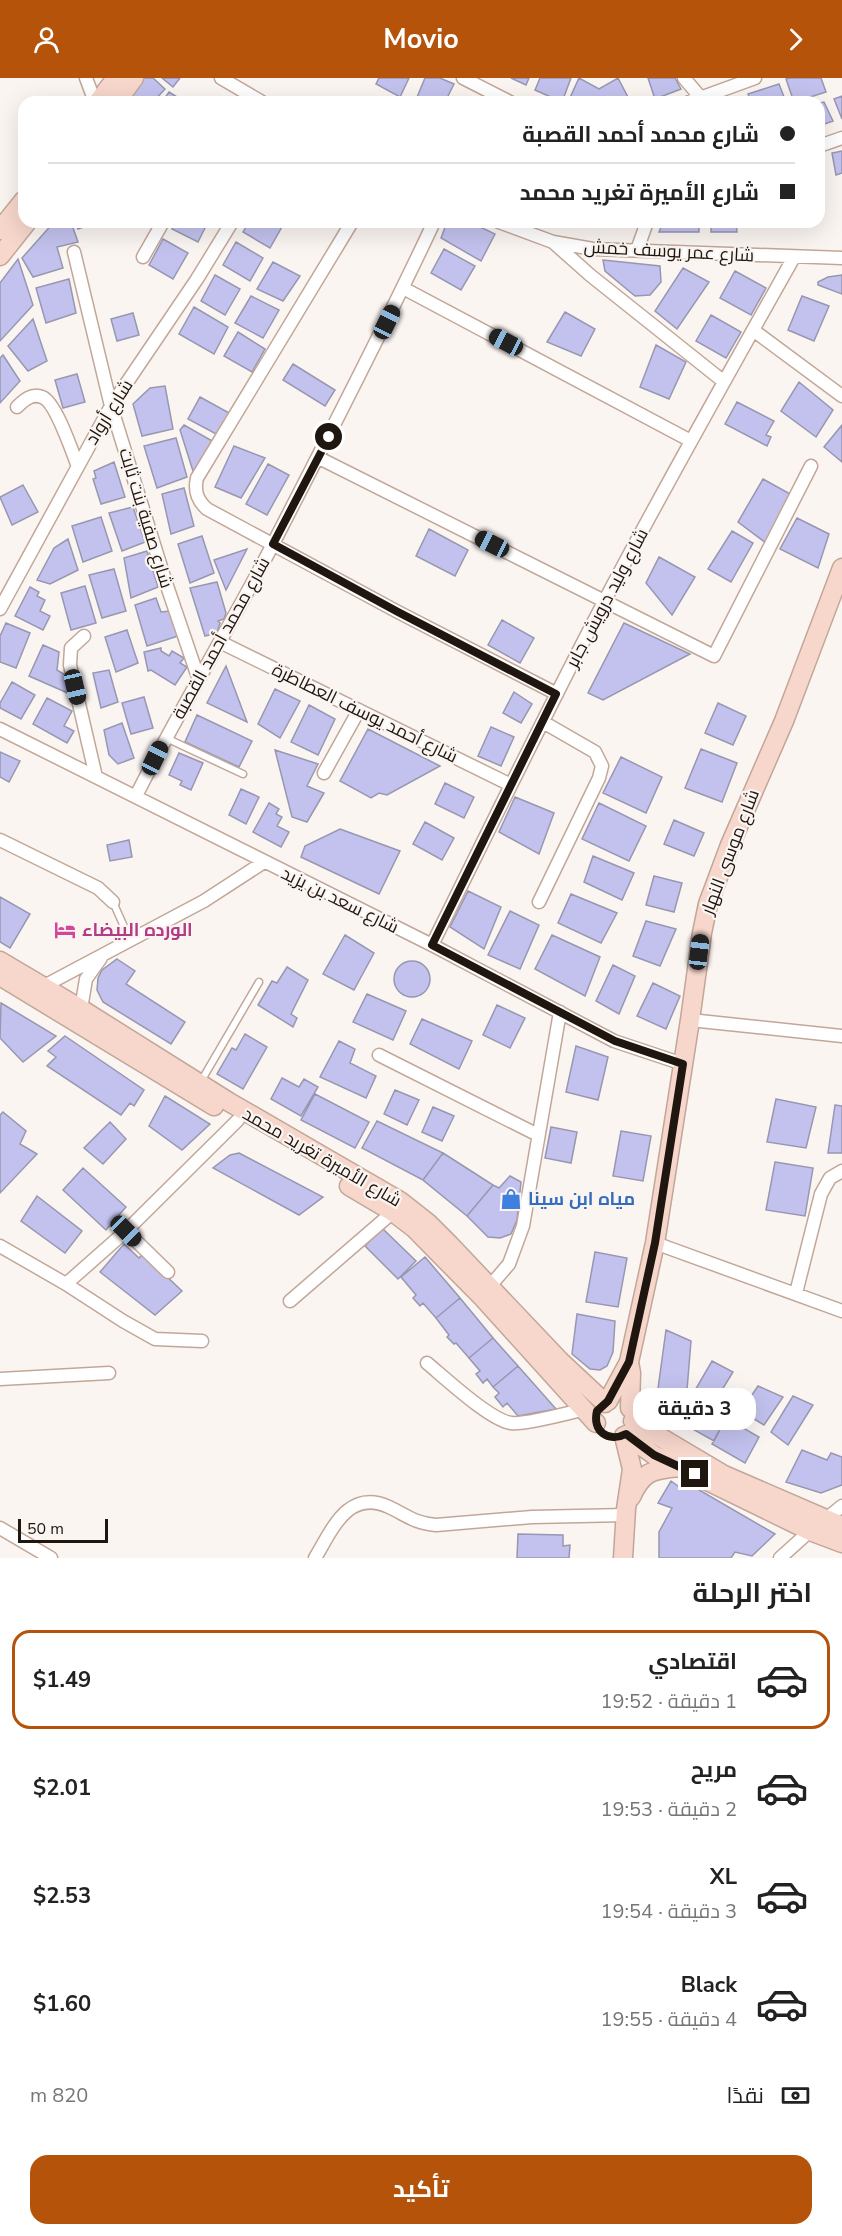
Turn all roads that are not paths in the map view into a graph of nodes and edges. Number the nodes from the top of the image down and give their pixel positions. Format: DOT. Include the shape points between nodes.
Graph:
graph roads {
  1 [pos="87,78"];
  2 [pos="116,78"];
  3 [pos="134,78"];
  4 [pos="220,78"];
  5 [pos="463,78"];
  6 [pos="684,78"];
  7 [pos="755,78"];
  8 [pos="242,90"];
  9 [pos="94,96"];
  10 [pos="102,96"];
  11 [pos="120,96"];
  12 [pos="238,96"];
  13 [pos="252,96"];
  14 [pos="498,96"];
  15 [pos="693,96"];
  16 [pos="706,96"];
  17 [pos="842,138"];
  18 [pos="825,144"];
  19 [pos="18,207"];
  20 [pos="1,225"];
  21 [pos="22,228"];
  22 [pos="160,228"];
  23 [pos="228,228"];
  24 [pos="348,228"];
  25 [pos="431,228"];
  26 [pos="515,228"];
  27 [pos="644,228"];
  28 [pos="553,242"];
  29 [pos="637,250"];
  30 [pos="74,252"];
  31 [pos="0,256"];
  32 [pos="143,257"];
  33 [pos="794,257"];
  34 [pos="842,258"];
  35 [pos="403,288"];
  36 [pos="753,330"];
  37 [pos="723,381"];
  38 [pos="842,396"];
  39 [pos="111,406"];
  40 [pos="17,407"];
  41 [pos="692,441"];
  42 [pos="319,458"];
  43 [pos="77,464"];
  44 [pos="811,466"];
  45 [pos="273,544"];
  46 [pos="842,568"];
  47 [pos="604,601"];
  48 [pos="0,609"];
  49 [pos="84,636"];
  50 [pos="220,642"];
  51 [pos="198,677"];
  52 [pos="556,694"];
  53 [pos="359,710"];
  54 [pos="543,722"];
  55 [pos="0,729"];
  56 [pos="165,738"];
  57 [pos="324,773"];
  58 [pos="243,774"];
  59 [pos="96,777"];
  60 [pos="511,784"];
  61 [pos="136,796"];
  62 [pos="0,840"];
  63 [pos="264,862"];
  64 [pos="539,902"];
  65 [pos="113,903"];
  66 [pos="130,940"];
  67 [pos="432,945"];
  68 [pos="106,953"];
  69 [pos="0,961"];
  70 [pos="2,980"];
  71 [pos="259,982"];
  72 [pos="44,986"];
  73 [pos="81,1009"];
  74 [pos="560,1012"];
  75 [pos="690,1020"];
  76 [pos="842,1036"];
  77 [pos="379,1055"];
  78 [pos="683,1064"];
  79 [pos="200,1083"];
  80 [pos="238,1120"];
  81 [pos="538,1135"];
  82 [pos="842,1171"];
  83 [pos="393,1212"];
  84 [pos="126,1231"];
  85 [pos="655,1243"];
  86 [pos="0,1246"];
  87 [pos="168,1272"];
  88 [pos="66,1284"];
  89 [pos="490,1286"];
  90 [pos="796,1293"];
  91 [pos="290,1301"];
  92 [pos="842,1311"];
  93 [pos="202,1341"];
  94 [pos="629,1362"];
  95 [pos="427,1363"];
  96 [pos="109,1373"];
  97 [pos="0,1379"];
  98 [pos="606,1402"];
  99 [pos="590,1416"];
  100 [pos="626,1427"];
  101 [pos="681,1467"];
  102 [pos="842,1506"];
  103 [pos="626,1512"];
  104 [pos="834,1522"];
  105 [pos="0,1528"];
  106 [pos="810,1531"];
  107 [pos="842,1543"];
  108 [pos="51,1558"];
  109 [pos="315,1558"];
  110 [pos="624,1558"];
  111 [pos="780,1558"];
  1 -- 9 [label="street"];
  2 -- 10 [label="street"];
  3 -- 11 [label="street"];
  4 -- 8 [label="street"];
  5 -- 14 [label="street"];
  6 -- 15 [label="street"];
  7 -- 16 [label="street"];
  8 -- 12 [label="street"];
  8 -- 13 [label="street"];
  17 -- 18 [label="street"];
  19 -- 20 [label="street"];
  21 -- 31 [label="street"];
  22 -- 32 [label="street"];
  23 -- 39 [label="street, شارع أرواد"];
  24 -- 45 [label="street" via="197,478 200,503"];
  25 -- 35 [label="street, شارع محمد أحمد القصبة"];
  26 -- 28 [label="street, شارع عمر يوسف خمش"];
  27 -- 29 [label="street"];
  28 -- 29 [label="street, شارع عمر يوسف خمش" via="593,249"];
  28 -- 37 [label="street"];
  29 -- 33 [label="street, شارع عمر يوسف خمش"];
  30 -- 39 [label="street, شارع صفية بنت ثابت"];
  33 -- 34 [label="street, شارع عمر يوسف خمش"];
  33 -- 36 [label="street, شارع وليد درويش جابر"];
  35 -- 41 [label="street"];
  35 -- 42 [label="street, شارع محمد أحمد القصبة"];
  36 -- 37 [label="street, شارع وليد درويش جابر"];
  36 -- 38 [label="street"];
  37 -- 41 [label="street, شارع وليد درويش جابر"];
  39 -- 43 [label="street, شارع أرواد"];
  39 -- 51 [label="street, شارع صفية بنت ثابت"];
  40 -- 43 [label="street" via="35,396 48,400"];
  41 -- 47 [label="street, شارع وليد درويش جابر"];
  42 -- 45 [label="street, شارع محمد أحمد القصبة"];
  42 -- 47 [label="street"];
  43 -- 48 [label="street, شارع أرواد"];
  44 -- 47 [label="street" via="714,656"];
  45 -- 50 [label="street, شارع محمد أحمد القصبة"];
  45 -- 52 [label="street"];
  46 -- 75 [label="street, شارع موسى النهار" via="711,896"];
  47 -- 52 [label="street, شارع وليد درويش جابر"];
  49 -- 59 [label="street" via="71,648 70,665"];
  50 -- 51 [label="street, شارع محمد أحمد القصبة"];
  50 -- 53 [label="street, شارع أحمد يوسف العطاطرة"];
  51 -- 56 [label="street, شارع محمد أحمد القصبة"];
  52 -- 54 [label="street, شارع وليد درويش جابر"];
  53 -- 57 [label="street"];
  53 -- 60 [label="street, شارع أحمد يوسف العطاطرة"];
  54 -- 60 [label="street, شارع وليد درويش جابر"];
  54 -- 64 [label="street" via="586,746 602,766"];
  55 -- 59 [label="street, شارع سعد بن يزيد"];
  56 -- 58 [label="lane"];
  56 -- 61 [label="street, شارع محمد أحمد القصبة"];
  59 -- 61 [label="street, شارع سعد بن يزيد"];
  60 -- 67 [label="street, شارع وليد درويش جابر"];
  61 -- 63 [label="street, شارع سعد بن يزيد"];
  62 -- 65 [label="street" via="98,888"];
  63 -- 66 [label="street" via="204,901"];
  63 -- 67 [label="street, شارع سعد بن يزيد"];
  65 -- 66 [label="lane"];
  66 -- 68 [label="street"];
  67 -- 74 [label="street, شارع سعد بن يزيد"];
  68 -- 72 [label="street"];
  68 -- 73 [label="street" via="86,979"];
  69 -- 72 [label="street, شارع الأميرة تغريد محمد"];
  70 -- 80 [label="street, شارع الأميرة تغريد محمد"];
  71 -- 79 [label="lane"];
  72 -- 73 [label="street, شارع الأميرة تغريد محمد"];
  73 -- 79 [label="street, شارع الأميرة تغريد محمد"];
  74 -- 78 [label="street, شارع سعد بن يزيد" via="615,1041"];
  74 -- 81 [label="street"];
  75 -- 76 [label="street"];
  75 -- 78 [label="street, شارع موسى النهار"];
  77 -- 81 [label="street"];
  78 -- 85 [label="street, شارع موسى النهار"];
  79 -- 89 [label="street, شارع الأميرة تغريد محمد" via="400,1201 428,1223"];
  80 -- 83 [label="street, شارع الأميرة تغريد محمد"];
  80 -- 84 [label="street"];
  81 -- 89 [label="street" via="524,1226 509,1264"];
  82 -- 90 [label="street" via="830,1178 821,1194"];
  83 -- 91 [label="street"];
  83 -- 99 [label="street, شارع الأميرة تغريد محمد" via="483,1298"];
  84 -- 87 [label="street"];
  84 -- 88 [label="street"];
  85 -- 90 [label="street"];
  85 -- 94 [label="street, شارع موسى النهار"];
  86 -- 88 [label="street"];
  88 -- 93 [label="street" via="155,1339"];
  89 -- 98 [label="street, شارع الأميرة تغريد محمد" via="560,1361"];
  90 -- 92 [label="street"];
  94 -- 98 [label="street, شارع موسى النهار"];
  94 -- 100 [label="street, شارع موسى النهار"];
  95 -- 99 [label="street" via="459,1391 511,1424"];
  96 -- 97 [label="street"];
  98 -- 99 [label="street, شارع موسى النهار"];
  98 -- 100 [label="street" via="618,1401"];
  99 -- 100 [label="street, شارع الأميرة تغريد محمد" via="606,1436"];
  100 -- 101 [label="street" via="654,1455"];
  100 -- 103 [label="street, شارع موسى النهار" via="632,1469"];
  100 -- 104 [label="street"];
  101 -- 103 [label="street" via="646,1474 635,1488"];
  101 -- 106 [label="street"];
  102 -- 104 [label="street"];
  103 -- 109 [label="street" via="436,1525 422,1524 376,1502 359,1503 343,1514"];
  103 -- 110 [label="street, شارع موسى النهار"];
  105 -- 108 [label="street"];
  106 -- 107 [label="street"];
  106 -- 111 [label="street"];
}
